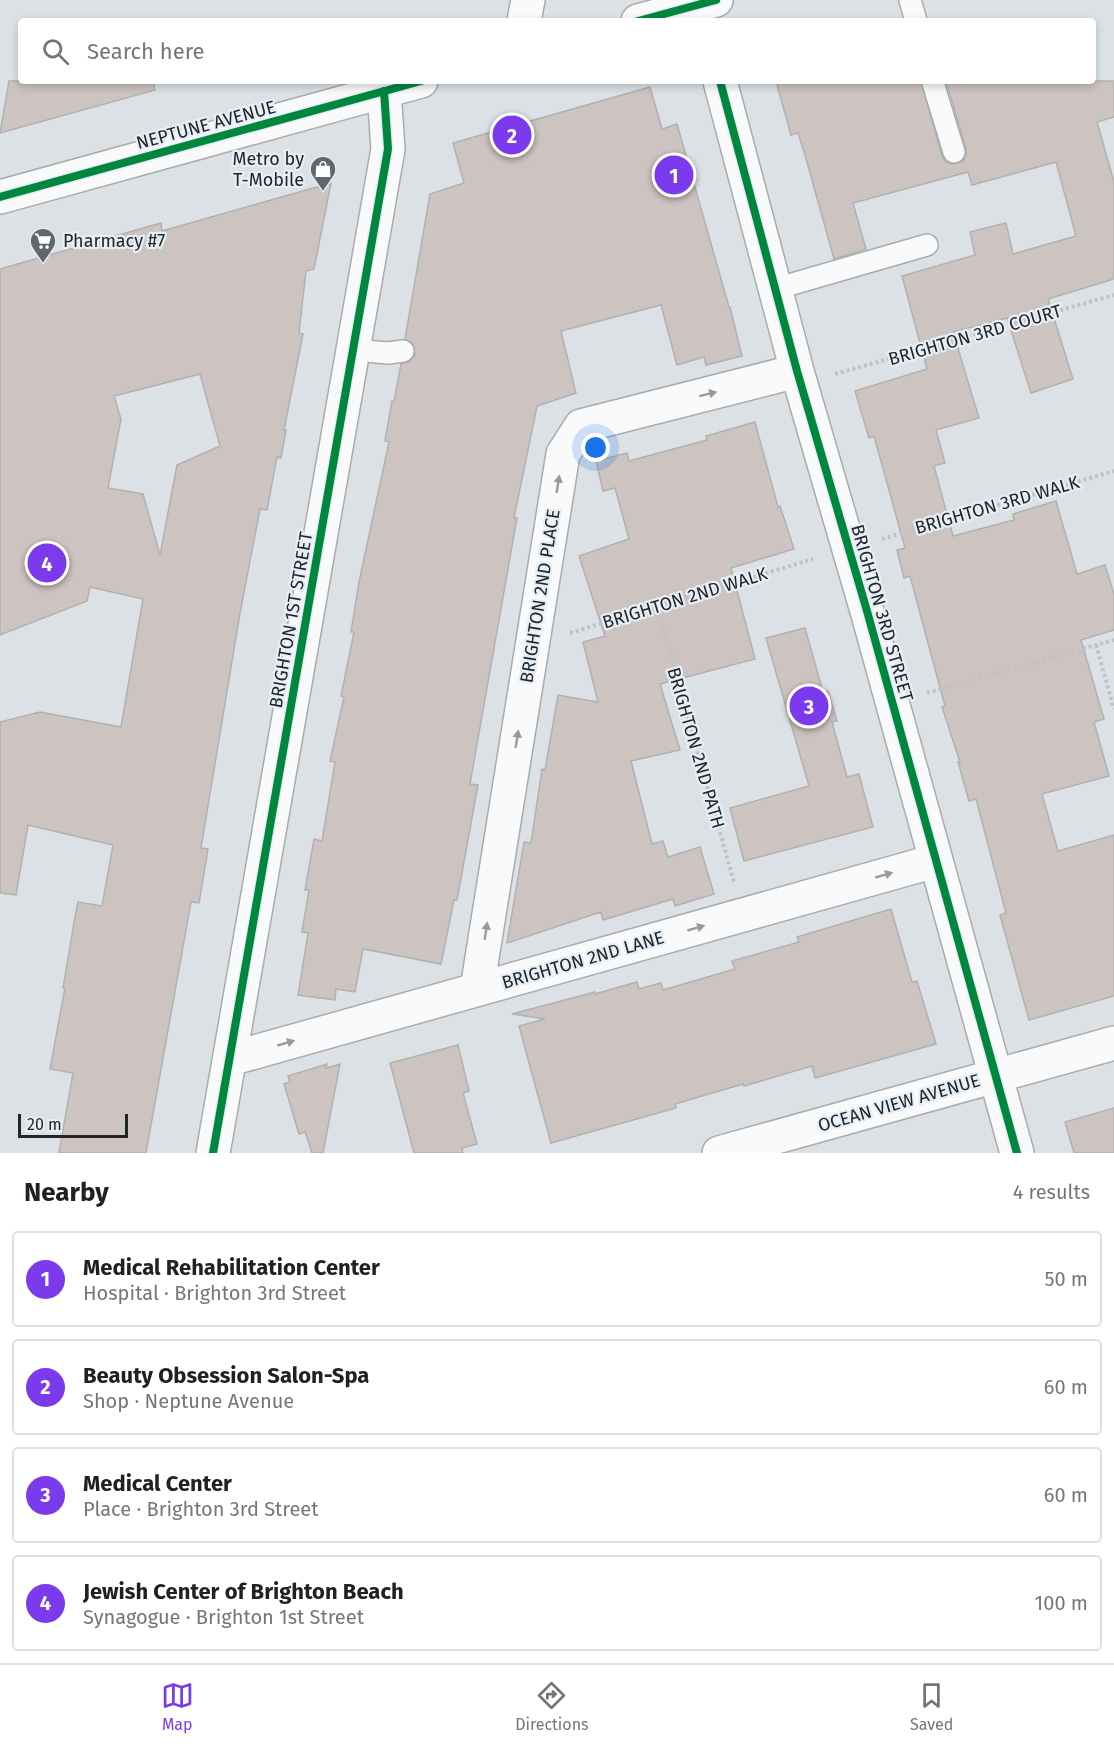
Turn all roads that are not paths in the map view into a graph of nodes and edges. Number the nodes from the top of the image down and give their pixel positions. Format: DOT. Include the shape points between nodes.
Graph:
graph roads {
  1 [pos="528,0"];
  2 [pos="910,0"];
  3 [pos="706,8"];
  4 [pos="525,18"];
  5 [pos="654,18"];
  6 [pos="915,18"];
  7 [pos="410,84"];
  8 [pos="721,84"];
  9 [pos="933,84"];
  10 [pos="384,91"];
  11 [pos="954,152"];
  12 [pos="0,197"];
  13 [pos="927,245"];
  14 [pos="775,290"];
  15 [pos="353,350"];
  16 [pos="403,351"];
  17 [pos="797,371"];
  18 [pos="935,861"];
  19 [pos="477,989"];
  20 [pos="1114,1043"];
  21 [pos="230,1059"];
  22 [pos="995,1076"];
  23 [pos="213,1153"];
  24 [pos="719,1153"];
  25 [pos="1017,1153"];
  1 -- 4 [label="street"];
  2 -- 6 [label="lane"];
  3 -- 5 [label="street"];
  7 -- 10 [label="street, NEPTUNE AVENUE"];
  8 -- 14 [label="street, BRIGHTON 3RD STREET"];
  9 -- 11 [label="lane"];
  10 -- 12 [label="street, NEPTUNE AVENUE"];
  10 -- 15 [label="street, BRIGHTON 1ST STREET" via="388,149"];
  13 -- 14 [label="lane"];
  14 -- 17 [label="street, BRIGHTON 3RD STREET"];
  15 -- 16 [label="lane"];
  15 -- 21 [label="street, BRIGHTON 1ST STREET"];
  17 -- 18 [label="street, BRIGHTON 3RD STREET"];
  19 -- 17 [label="street, BRIGHTON 2ND PLACE, one-way" via="563,454 581,426"];
  19 -- 18 [label="street, BRIGHTON 2ND LANE, one-way"];
  18 -- 22 [label="street, BRIGHTON 3RD STREET"];
  21 -- 19 [label="street, BRIGHTON 2ND LANE, one-way"];
  20 -- 22 [label="street, OCEAN VIEW AVENUE"];
  21 -- 23 [label="street, BRIGHTON 1ST STREET"];
  22 -- 24 [label="street, OCEAN VIEW AVENUE"];
  22 -- 25 [label="street, BRIGHTON 3RD STREET"];
}
